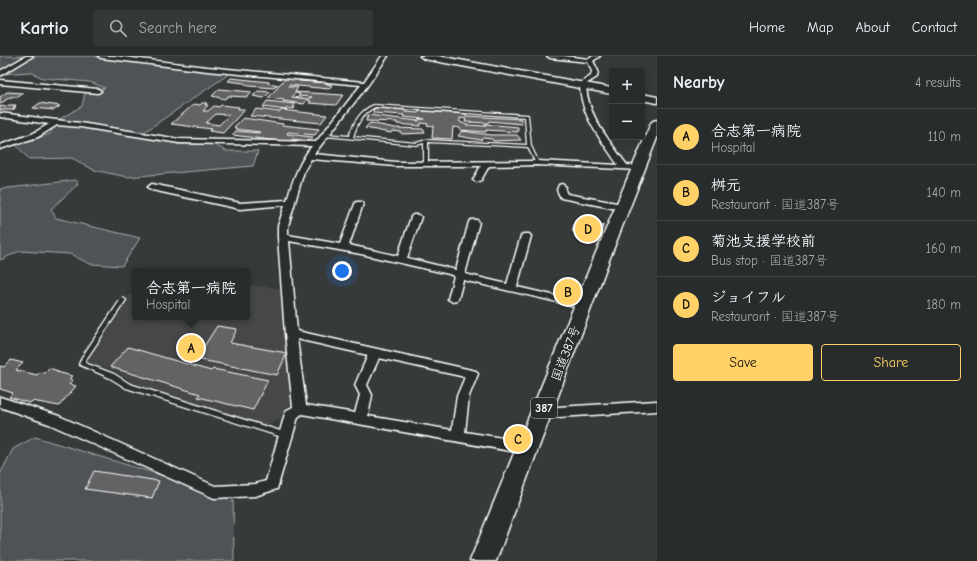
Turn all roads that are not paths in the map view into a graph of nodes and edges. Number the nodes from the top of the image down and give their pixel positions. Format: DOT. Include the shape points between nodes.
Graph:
graph roads {
  1 [pos="30,56"];
  2 [pos="101,56"];
  3 [pos="385,56"];
  4 [pos="424,56"];
  5 [pos="550,56"];
  6 [pos="597,56"];
  7 [pos="590,61"];
  8 [pos="0,74"];
  9 [pos="0,82"];
  10 [pos="366,84"];
  11 [pos="583,85"];
  12 [pos="609,90"];
  13 [pos="98,91"];
  14 [pos="645,98"];
  15 [pos="657,100"];
  16 [pos="0,115"];
  17 [pos="56,123"];
  18 [pos="657,123"];
  19 [pos="325,135"];
  20 [pos="350,138"];
  21 [pos="426,141"];
  22 [pos="317,144"];
  23 [pos="529,146"];
  24 [pos="0,147"];
  25 [pos="308,156"];
  26 [pos="486,163"];
  27 [pos="537,163"];
  28 [pos="426,165"];
  29 [pos="631,167"];
  30 [pos="477,180"];
  31 [pos="152,187"];
  32 [pos="562,187"];
  33 [pos="291,202"];
  34 [pos="359,204"];
  35 [pos="622,207"];
  36 [pos="416,217"];
  37 [pos="474,222"];
  38 [pos="283,236"];
  39 [pos="526,236"];
  40 [pos="344,246"];
  41 [pos="402,259"];
  42 [pos="460,275"];
  43 [pos="511,289"];
  44 [pos="453,299"];
  45 [pos="123,300"];
  46 [pos="583,305"];
  47 [pos="290,334"];
  48 [pos="375,353"];
  49 [pos="0,402"];
  50 [pos="657,406"];
  51 [pos="300,409"];
  52 [pos="542,413"];
  53 [pos="360,420"];
  54 [pos="286,435"];
  55 [pos="458,437"];
  56 [pos="527,448"];
  57 [pos="483,561"];
  1 -- 8 [label="street"];
  2 -- 10 [label="street"];
  3 -- 10 [label="street"];
  4 -- 11 [label="main road"];
  5 -- 7 [label="street"];
  6 -- 7 [label="street"];
  7 -- 11 [label="street" via="595,71 594,76"];
  9 -- 13 [label="street"];
  10 -- 19 [label="street"];
  11 -- 12 [label="main road"];
  11 -- 29 [label="street" via="582,95 591,117"];
  14 -- 15 [label="main road"];
  16 -- 17 [label="street"];
  17 -- 22 [label="street" via="80,124 179,140"];
  17 -- 24 [label="street" via="26,140"];
  18 -- 29 [label="highway, 国道387号 / 387"];
  19 -- 20 [label="lane"];
  19 -- 22 [label="street"];
  20 -- 21 [label="lane" via="416,144"];
  20 -- 23 [label="lane" via="355,123 368,108 374,106 527,116"];
  21 -- 23 [label="lane"];
  21 -- 28 [label="lane"];
  22 -- 25 [label="street"];
  23 -- 27 [label="lane"];
  25 -- 28 [label="street"];
  25 -- 33 [label="street" via="300,171"];
  26 -- 27 [label="street"];
  26 -- 28 [label="street"];
  26 -- 30 [label="street"];
  27 -- 29 [label="street"];
  29 -- 35 [label="highway, 国道387号 / 387"];
  31 -- 33 [label="street" via="240,206"];
  32 -- 35 [label="street" via="564,196"];
  33 -- 38 [label="street" via="283,226"];
  34 -- 40 [label="street"];
  35 -- 46 [label="highway, 国道387号 / 387"];
  36 -- 41 [label="street"];
  37 -- 42 [label="street"];
  38 -- 40 [label="street"];
  38 -- 47 [label="street"];
  39 -- 43 [label="street"];
  40 -- 41 [label="street"];
  41 -- 42 [label="street" via="455,271"];
  42 -- 43 [label="street"];
  42 -- 44 [label="street"];
  43 -- 46 [label="street"];
  45 -- 54 [label="lane" via="82,364 112,376 128,386"];
  46 -- 52 [label="highway, 国道387号 / 387"];
  47 -- 48 [label="street"];
  47 -- 51 [label="street"];
  48 -- 53 [label="street" via="361,385 366,395"];
  48 -- 55 [label="street" via="472,374 463,396"];
  49 -- 54 [label="street" via="54,420 214,492 255,490 272,485"];
  50 -- 52 [label="street"];
  51 -- 53 [label="street"];
  51 -- 54 [label="street" via="292,414"];
  52 -- 56 [label="highway, 国道387号 / 387"];
  53 -- 55 [label="street"];
  55 -- 56 [label="street"];
  56 -- 57 [label="highway, 国道387号 / 387"];
}
